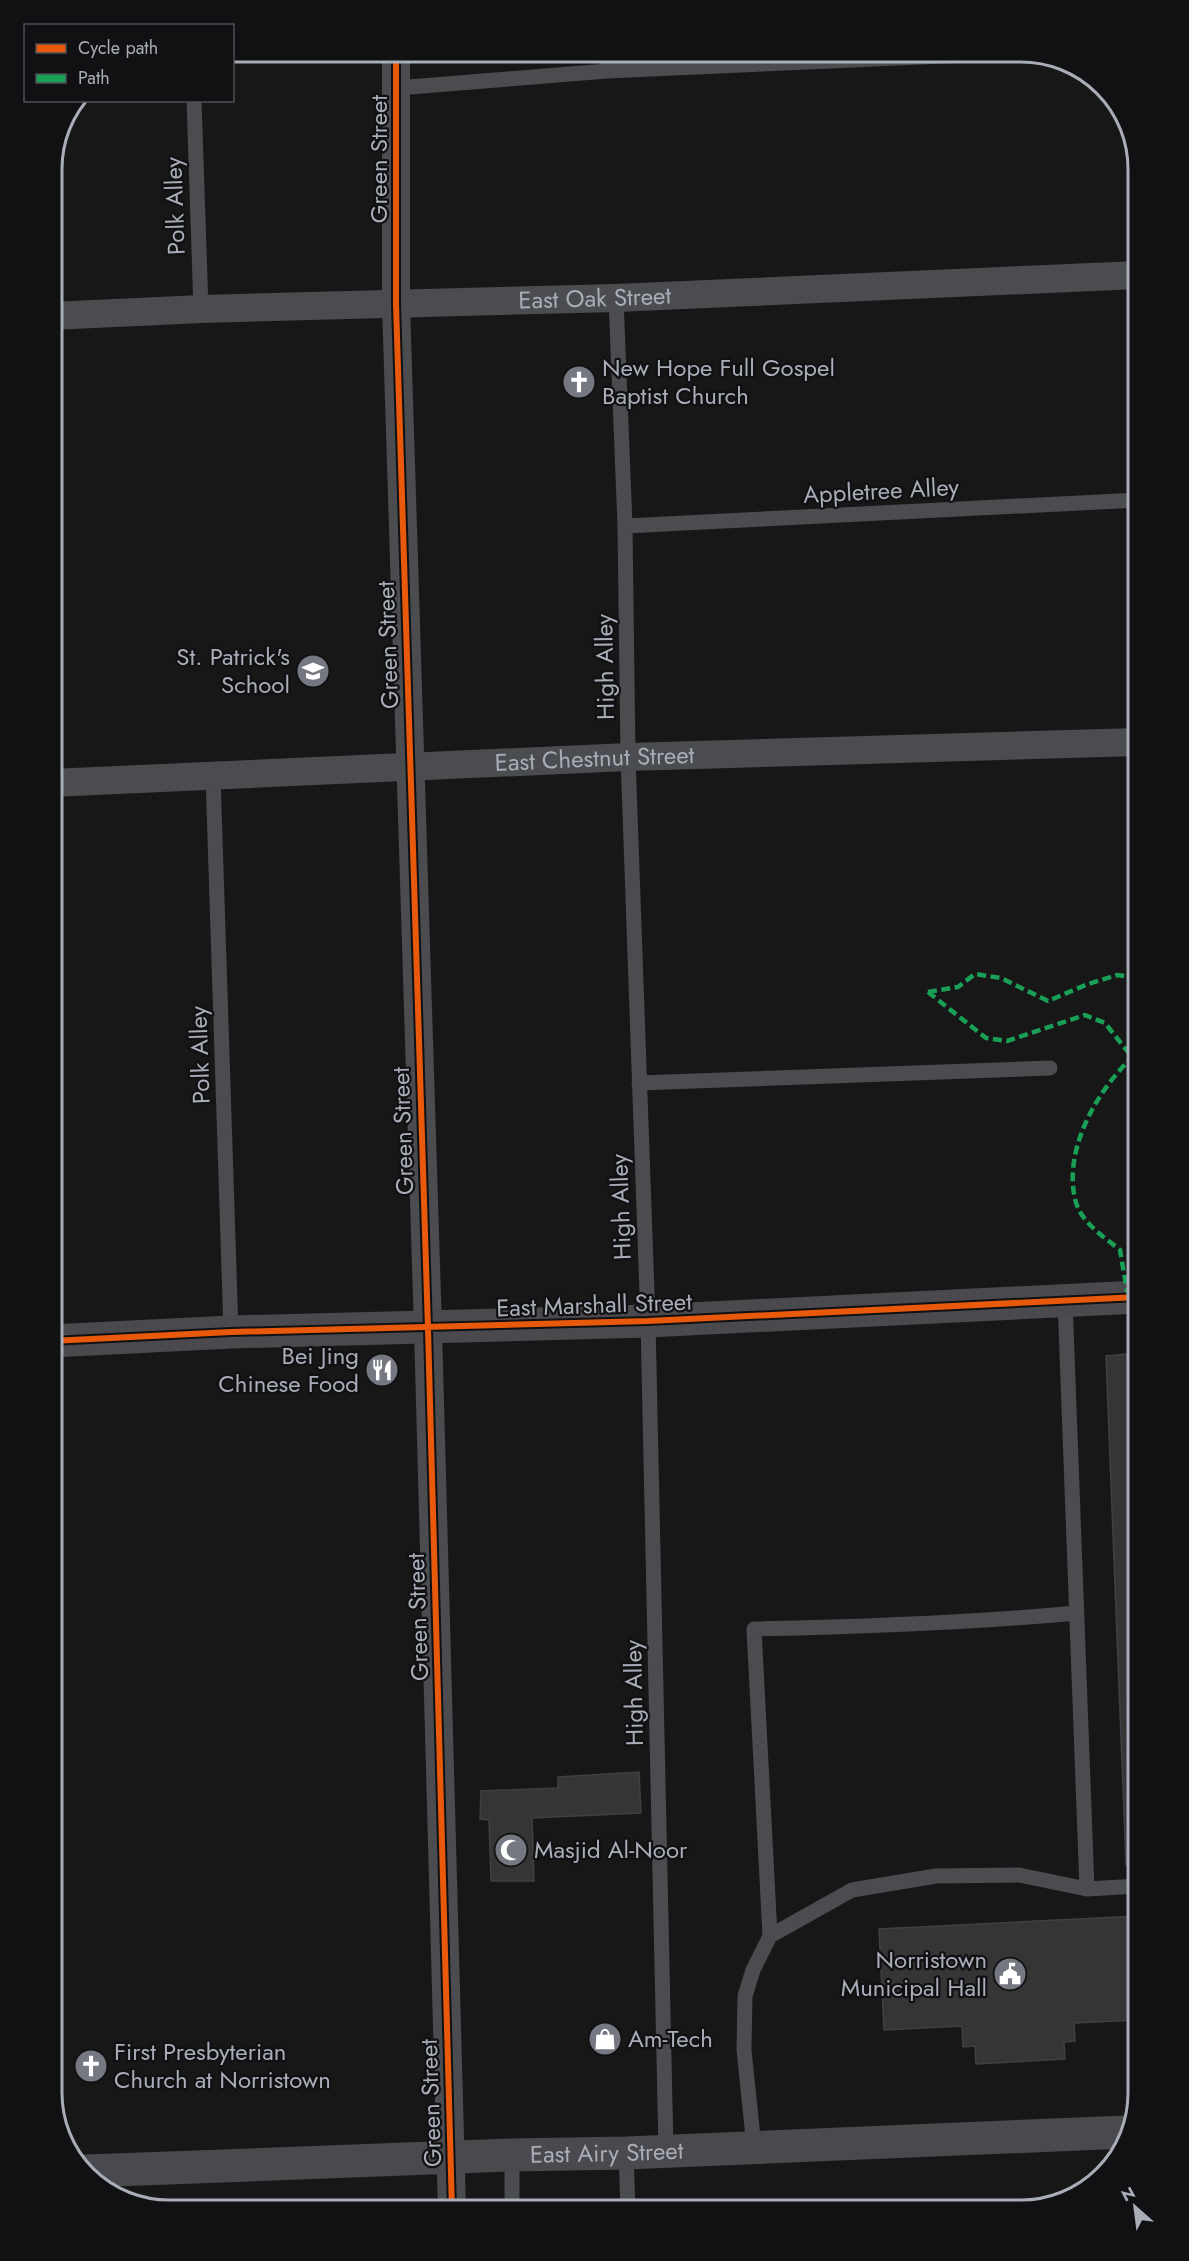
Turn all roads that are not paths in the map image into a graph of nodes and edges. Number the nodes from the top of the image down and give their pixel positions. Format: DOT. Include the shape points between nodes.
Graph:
graph roads {
  1 [pos="396,62"];
  2 [pos="607,62"];
  3 [pos="808,62"];
  4 [pos="607,71"];
  5 [pos="397,88"];
  6 [pos="194,102"];
  7 [pos="1127,275"];
  8 [pos="616,298"];
  9 [pos="396,304"];
  10 [pos="201,309"];
  11 [pos="62,315"];
  12 [pos="1127,501"];
  13 [pos="626,526"];
  14 [pos="1127,742"];
  15 [pos="628,758"];
  16 [pos="409,768"];
  17 [pos="213,776"];
  18 [pos="62,783"];
  19 [pos="1050,1068"];
  20 [pos="639,1083"];
  21 [pos="1127,1297"];
  22 [pos="1065,1300"];
  23 [pos="648,1321"];
  24 [pos="428,1329"];
  25 [pos="231,1332"];
  26 [pos="62,1340"];
  27 [pos="1077,1613"];
  28 [pos="1127,1887"];
  29 [pos="1087,1889"];
  30 [pos="770,1936"];
  31 [pos="1120,2132"];
  32 [pos="754,2147"];
  33 [pos="666,2150"];
  34 [pos="626,2153"];
  35 [pos="512,2155"];
  36 [pos="450,2157"];
  37 [pos="96,2171"];
  38 [pos="452,2199"];
  39 [pos="512,2199"];
  40 [pos="628,2200"];
  1 -- 5 [label="street, Green Street"];
  2 -- 4 [label="lane"];
  3 -- 4 [label="lane"];
  4 -- 5 [label="lane"];
  5 -- 9 [label="street, Green Street"];
  6 -- 10 [label="lane, Polk Alley"];
  7 -- 8 [label="street, East Oak Street"];
  8 -- 9 [label="street, East Oak Street"];
  8 -- 13 [label="lane, High Alley"];
  9 -- 10 [label="street, East Oak Street"];
  9 -- 16 [label="street, Green Street"];
  10 -- 11 [label="street, East Oak Street"];
  12 -- 13 [label="lane, Appletree Alley"];
  13 -- 15 [label="lane, High Alley"];
  14 -- 15 [label="street, East Chestnut Street"];
  15 -- 16 [label="street, East Chestnut Street"];
  15 -- 20 [label="lane, High Alley"];
  16 -- 17 [label="street, East Chestnut Street"];
  16 -- 24 [label="street, Green Street"];
  17 -- 18 [label="street, East Chestnut Street"];
  17 -- 25 [label="lane, Polk Alley"];
  19 -- 20 [label="lane"];
  20 -- 23 [label="lane, High Alley"];
  21 -- 22 [label="street, East Marshall Street"];
  22 -- 23 [label="street, East Marshall Street"];
  22 -- 27 [label="lane"];
  23 -- 24 [label="street, East Marshall Street"];
  23 -- 33 [label="lane, High Alley"];
  24 -- 25 [label="street, East Marshall Street"];
  24 -- 36 [label="street, Green Street"];
  25 -- 26 [label="street, East Marshall Street"];
  27 -- 29 [label="lane"];
  27 -- 30 [label="lane" via="1009,1620 754,1629"];
  28 -- 29 [label="lane"];
  29 -- 30 [label="lane" via="1019,1875 936,1876 852,1890"];
  30 -- 32 [label="lane" via="745,1996 744,2049"];
  31 -- 32 [label="street, East Airy Street"];
  32 -- 33 [label="street, East Airy Street"];
  33 -- 34 [label="street, East Airy Street"];
  34 -- 35 [label="street, East Airy Street"];
  34 -- 40 [label="lane"];
  35 -- 36 [label="street, East Airy Street"];
  35 -- 39 [label="lane"];
  36 -- 37 [label="street, East Airy Street"];
  36 -- 38 [label="street, Green Street"];
}
